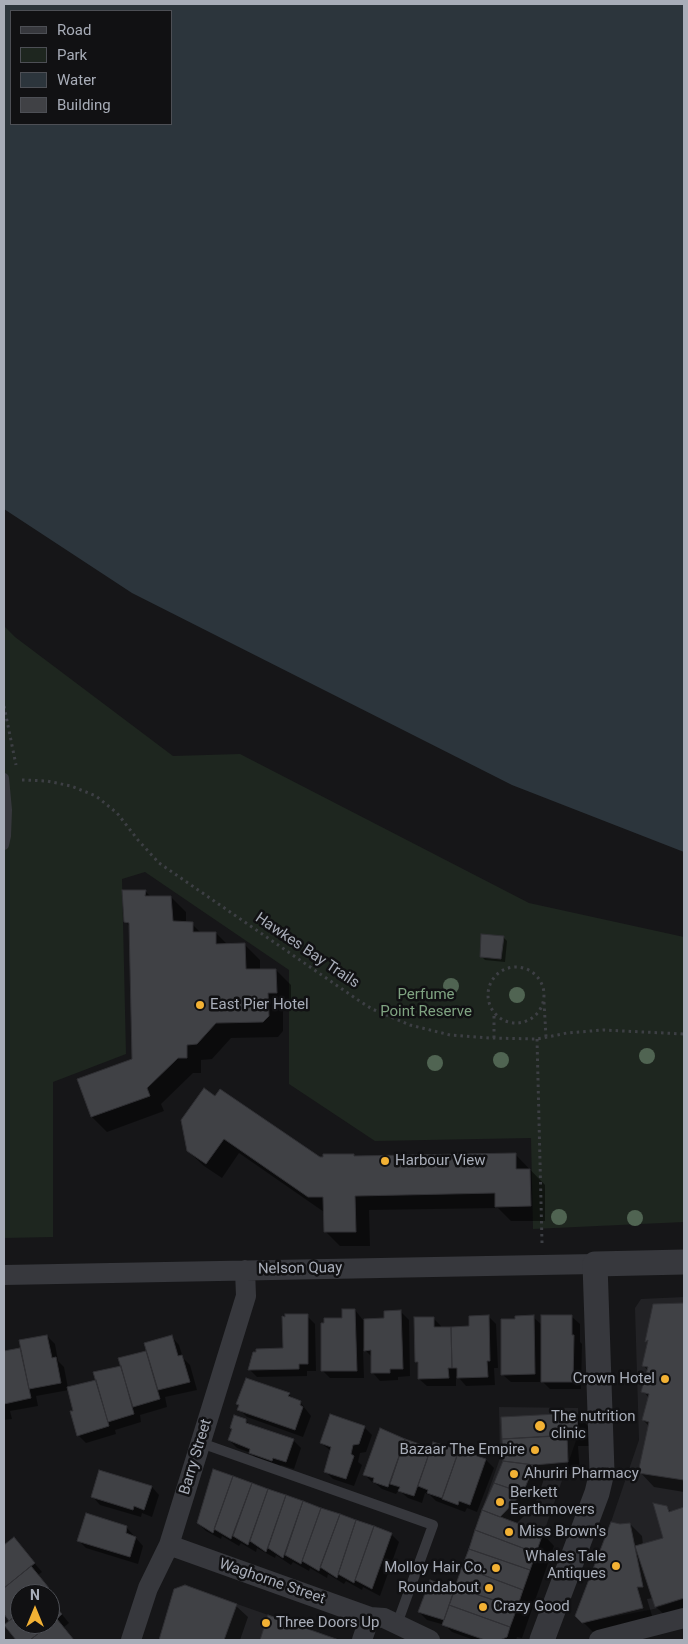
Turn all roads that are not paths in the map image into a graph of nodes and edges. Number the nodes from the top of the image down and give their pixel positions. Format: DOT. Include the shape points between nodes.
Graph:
graph roads {
  1 [pos="4,778"];
  2 [pos="4,845"];
  3 [pos="684,1262"];
  4 [pos="595,1264"];
  5 [pos="246,1270"];
  6 [pos="4,1275"];
  7 [pos="201,1443"];
  8 [pos="169,1546"];
  9 [pos="370,1616"];
  10 [pos="684,1618"];
  11 [pos="397,1624"];
  12 [pos="131,1640"];
  13 [pos="362,1640"];
  14 [pos="430,1640"];
  15 [pos="542,1640"];
  16 [pos="599,1640"];
  1 -- 2 [label="lane" via="7,810"];
  3 -- 4 [label="street"];
  4 -- 5 [label="street, Nelson Quay"];
  4 -- 15 [label="street" via="602,1472"];
  5 -- 6 [label="street, Nelson Quay"];
  5 -- 7 [label="street, Barry Street" via="246,1296"];
  7 -- 8 [label="street, Barry Street"];
  7 -- 11 [label="lane" via="433,1525"];
  8 -- 9 [label="street, Waghorne Street"];
  8 -- 12 [label="street, Barry Street" via="148,1588"];
  9 -- 11 [label="street, Waghorne Street"];
  9 -- 13 [label="street"];
  10 -- 16 [label="street"];
  11 -- 14 [label="street, Waghorne Street"];
}
